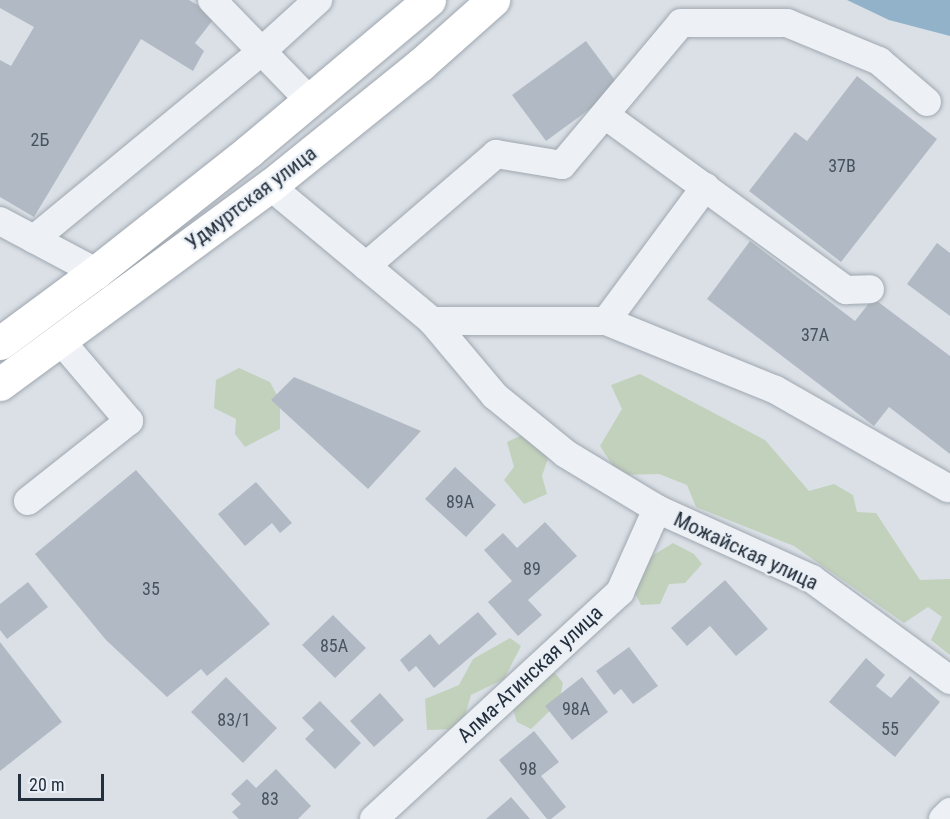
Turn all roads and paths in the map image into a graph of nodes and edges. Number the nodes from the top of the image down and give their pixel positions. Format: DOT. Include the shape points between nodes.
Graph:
graph roads {
  1 [pos="212,0"];
  2 [pos="318,0"];
  3 [pos="429,0"];
  4 [pos="493,0"];
  5 [pos="262,51"];
  6 [pos="310,101"];
  7 [pos="927,102"];
  8 [pos="605,115"];
  9 [pos="270,186"];
  10 [pos="705,188"];
  11 [pos="0,221"];
  12 [pos="34,239"];
  13 [pos="366,266"];
  14 [pos="96,272"];
  15 [pos="870,289"];
  16 [pos="432,321"];
  17 [pos="606,321"];
  18 [pos="61,341"];
  19 [pos="0,343"];
  20 [pos="0,384"];
  21 [pos="948,488"];
  22 [pos="28,501"];
  23 [pos="657,509"];
  24 [pos="950,680"];
  25 [pos="950,812"];
  26 [pos="374,819"];
  27 [pos="944,819"];
  1 -- 5 [label="street"];
  2 -- 5 [label="street"];
  3 -- 6 [label="main road, Удмуртская улица"];
  4 -- 9 [label="main road, Удмуртская улица" via="420,65"];
  5 -- 6 [label="street"];
  5 -- 12 [label="street"];
  6 -- 14 [label="main road, Удмуртская улица"];
  7 -- 8 [label="street" via="879,61 787,23 681,23"];
  8 -- 10 [label="street"];
  8 -- 13 [label="street" via="562,165 496,154"];
  9 -- 13 [label="street, Можайская улица"];
  9 -- 18 [label="main road, Удмуртская улица"];
  10 -- 15 [label="street" via="846,290"];
  10 -- 17 [label="street"];
  11 -- 12 [label="street"];
  12 -- 14 [label="street"];
  13 -- 16 [label="street, Можайская улица"];
  14 -- 19 [label="main road, Удмуртская улица"];
  16 -- 17 [label="street"];
  16 -- 23 [label="street, Можайская улица" via="495,396 566,454"];
  17 -- 21 [label="street" via="776,390"];
  18 -- 20 [label="main road, Удмуртская улица"];
  18 -- 22 [label="street" via="129,421"];
  23 -- 24 [label="street, Можайская улица" via="812,579"];
  23 -- 26 [label="street, Алма-Атинская улица" via="620,591"];
  25 -- 27 [label="street"];
}
